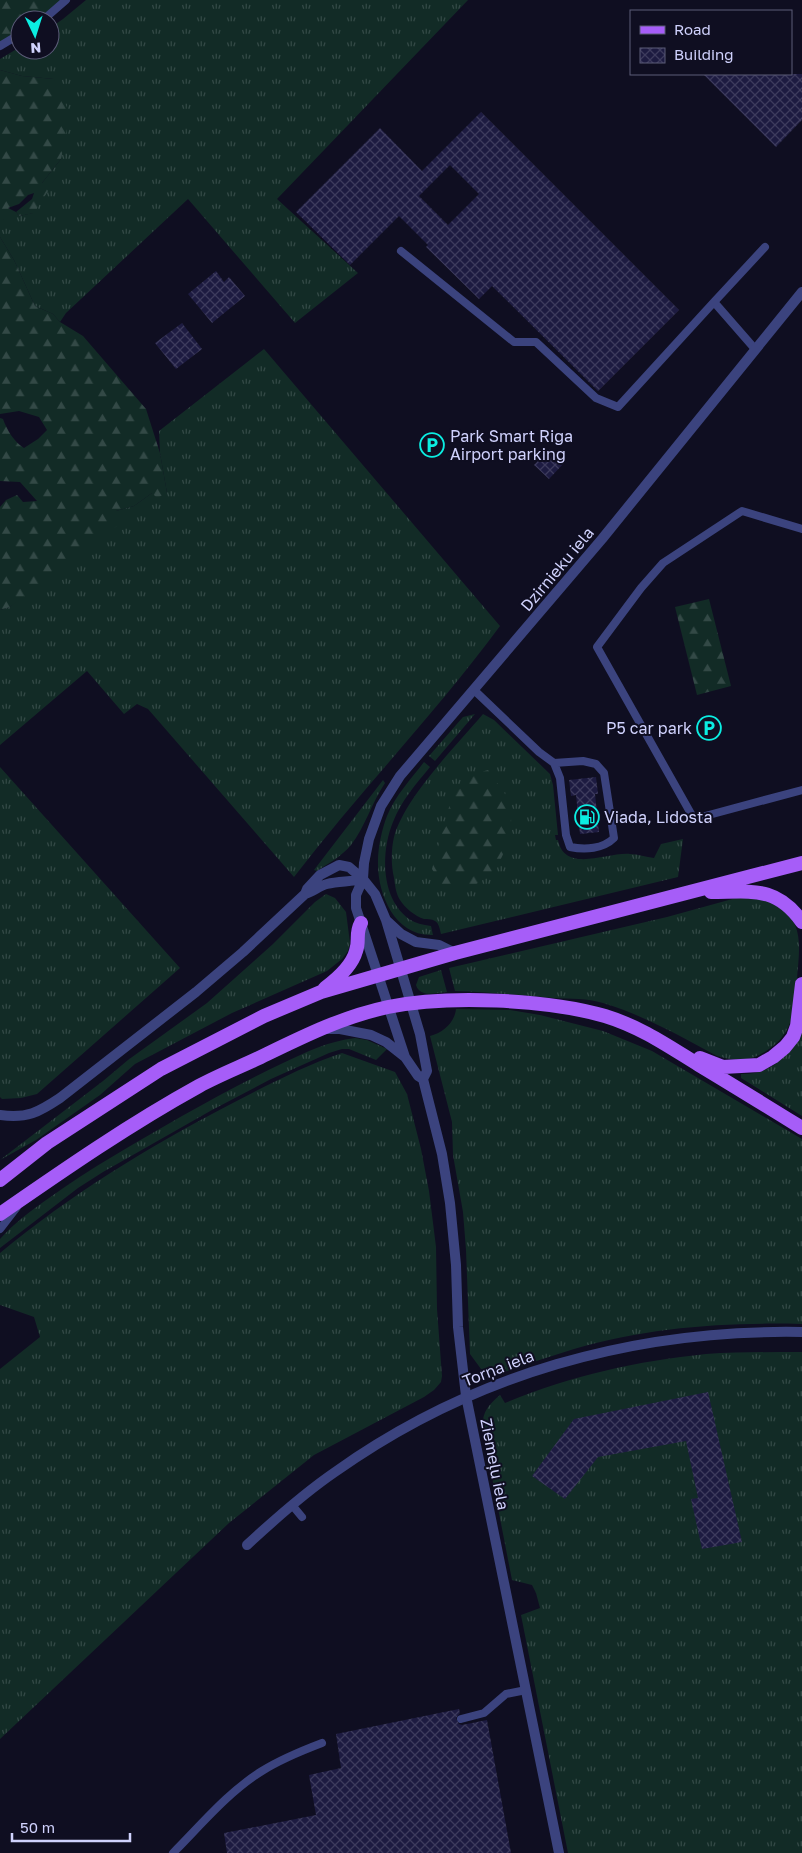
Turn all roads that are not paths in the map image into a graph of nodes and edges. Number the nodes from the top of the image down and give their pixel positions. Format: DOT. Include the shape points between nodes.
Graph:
graph roads {
  1 [pos="66,0"];
  2 [pos="54,10"];
  3 [pos="765,247"];
  4 [pos="401,251"];
  5 [pos="802,292"];
  6 [pos="714,302"];
  7 [pos="755,349"];
  8 [pos="802,529"];
  9 [pos="474,690"];
  10 [pos="554,763"];
  11 [pos="802,790"];
  12 [pos="802,863"];
  13 [pos="363,879"];
  14 [pos="690,892"];
  15 [pos="305,894"];
  16 [pos="797,908"];
  17 [pos="386,920"];
  18 [pos="802,922"];
  19 [pos="361,923"];
  20 [pos="455,953"];
  21 [pos="401,968"];
  22 [pos="379,974"];
  23 [pos="802,984"];
  24 [pos="321,992"];
  25 [pos="411,1004"];
  26 [pos="389,1007"];
  27 [pos="322,1029"];
  28 [pos="673,1049"];
  29 [pos="406,1057"];
  30 [pos="423,1078"];
  31 [pos="0,1115"];
  32 [pos="802,1128"];
  33 [pos="0,1180"];
  34 [pos="28,1195"];
  35 [pos="0,1214"];
  36 [pos="0,1229"];
  37 [pos="802,1332"];
  38 [pos="466,1396"];
  39 [pos="292,1505"];
  40 [pos="302,1516"];
  41 [pos="247,1545"];
  42 [pos="526,1690"];
  43 [pos="461,1719"];
  44 [pos="322,1743"];
  45 [pos="173,1853"];
  46 [pos="559,1853"];
  1 -- 2 [label="lane"];
  3 -- 6 [label="lane"];
  4 -- 6 [label="lane" via="514,342 536,342 596,398 618,407"];
  5 -- 7 [label="street, Dzirnieku iela"];
  6 -- 7 [label="lane"];
  7 -- 9 [label="street, Dzirnieku iela" via="620,518"];
  8 -- 11 [label="lane" via="742,511 663,563 597,647 694,819"];
  9 -- 10 [label="lane"];
  9 -- 13 [label="street, Dzirnieku iela" via="400,776 381,806 367,847"];
  10 -- 10 [label="lane" via="560,778 570,847 606,846 614,838 604,773 596,764 583,761"];
  12 -- 14 [label="main road"];
  13 -- 15 [label="street" via="325,884"];
  13 -- 15 [label="street" via="349,867 339,865 320,875"];
  13 -- 17 [label="street"];
  13 -- 19 [label="street, Dzirnieku iela" via="356,894"];
  14 -- 16 [label="main road" via="753,891"];
  14 -- 20 [label="main road"];
  15 -- 31 [label="street" via="196,992 60,1098 40,1112 26,1116"];
  16 -- 18 [label="main road"];
  17 -- 20 [label="street" via="416,942 439,945"];
  17 -- 21 [label="street"];
  19 -- 22 [label="street, Dzirnieku iela"];
  19 -- 24 [label="main road" via="352,959 339,977"];
  20 -- 21 [label="main road"];
  21 -- 22 [label="main road"];
  21 -- 25 [label="street, Ziemeļu iela"];
  22 -- 24 [label="main road"];
  22 -- 26 [label="street, Dzirnieku iela"];
  23 -- 28 [label="main road" via="793,1037 773,1058 759,1065 723,1067"];
  24 -- 33 [label="main road" via="264,1016 162,1069 47,1143"];
  25 -- 26 [label="main road"];
  25 -- 28 [label="main road" via="503,1002 572,1009 606,1017 648,1033"];
  25 -- 30 [label="street, Ziemeļu iela" via="426,1062 427,1071"];
  26 -- 27 [label="main road"];
  26 -- 29 [label="street, Ziemeļu iela"];
  27 -- 29 [label="street" via="371,1035"];
  27 -- 34 [label="main road" via="194,1089"];
  28 -- 32 [label="main road"];
  29 -- 30 [label="street, Ziemeļu iela" via="418,1076"];
  30 -- 38 [label="street, Ziemeļu iela" via="442,1154 450,1203"];
  34 -- 35 [label="main road"];
  34 -- 36 [label="lane"];
  37 -- 38 [label="street, Torņa iela" via="713,1334 643,1343 543,1367"];
  38 -- 39 [label="street, Torņa iela" via="388,1437"];
  38 -- 42 [label="street, Ziemeļu iela"];
  39 -- 40 [label="lane"];
  39 -- 41 [label="street, Torņa iela"];
  42 -- 43 [label="lane" via="506,1694 484,1713"];
  42 -- 46 [label="street, Ziemeļu iela"];
  44 -- 45 [label="lane" via="261,1772 217,1808"];
}
